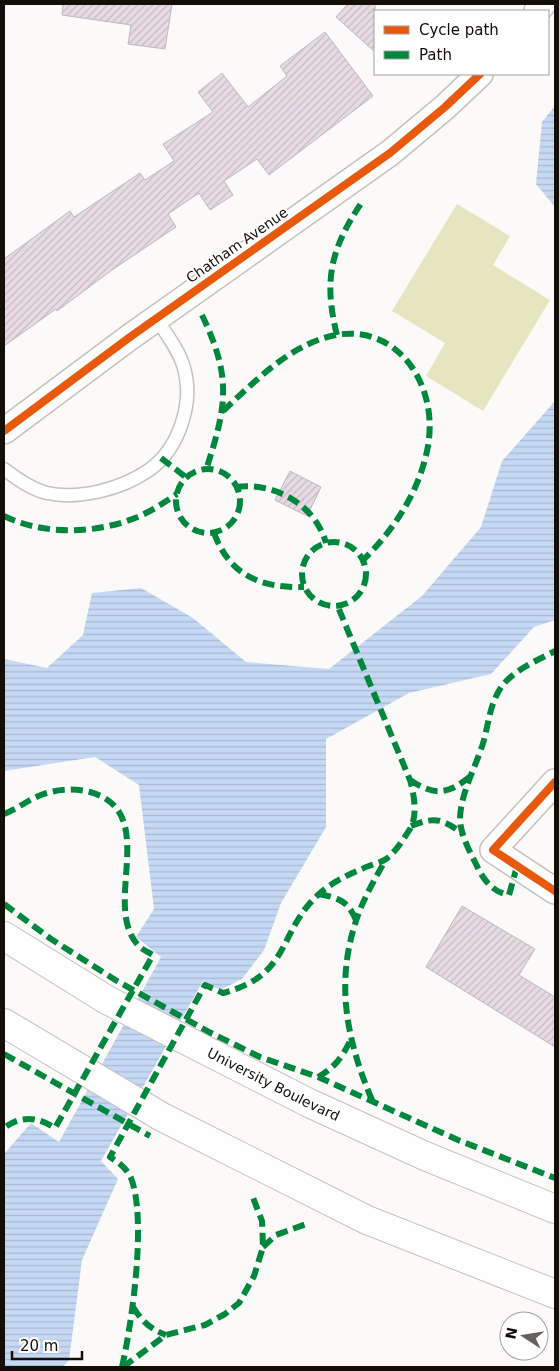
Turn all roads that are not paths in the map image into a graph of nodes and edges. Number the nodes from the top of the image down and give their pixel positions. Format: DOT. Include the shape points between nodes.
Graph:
graph roads {
  1 [pos="479,75"];
  2 [pos="156,318"];
  3 [pos="4,431"];
  4 [pos="4,469"];
  5 [pos="555,782"];
  6 [pos="555,891"];
  7 [pos="4,936"];
  8 [pos="4,1023"];
  9 [pos="555,1209"];
  10 [pos="555,1294"];
  1 -- 2 [label="street, Chatham Avenue" via="390,154"];
  2 -- 3 [label="street, Chatham Avenue"];
  2 -- 4 [label="lane" via="184,368 187,389 184,415 174,443 156,464 134,478 103,490 70,495 46,493 23,483"];
  5 -- 6 [label="street" via="493,850"];
  7 -- 9 [label="main road, University Boulevard" via="107,1000 347,1121"];
  8 -- 10 [label="main road" via="162,1118 367,1220"];
}
